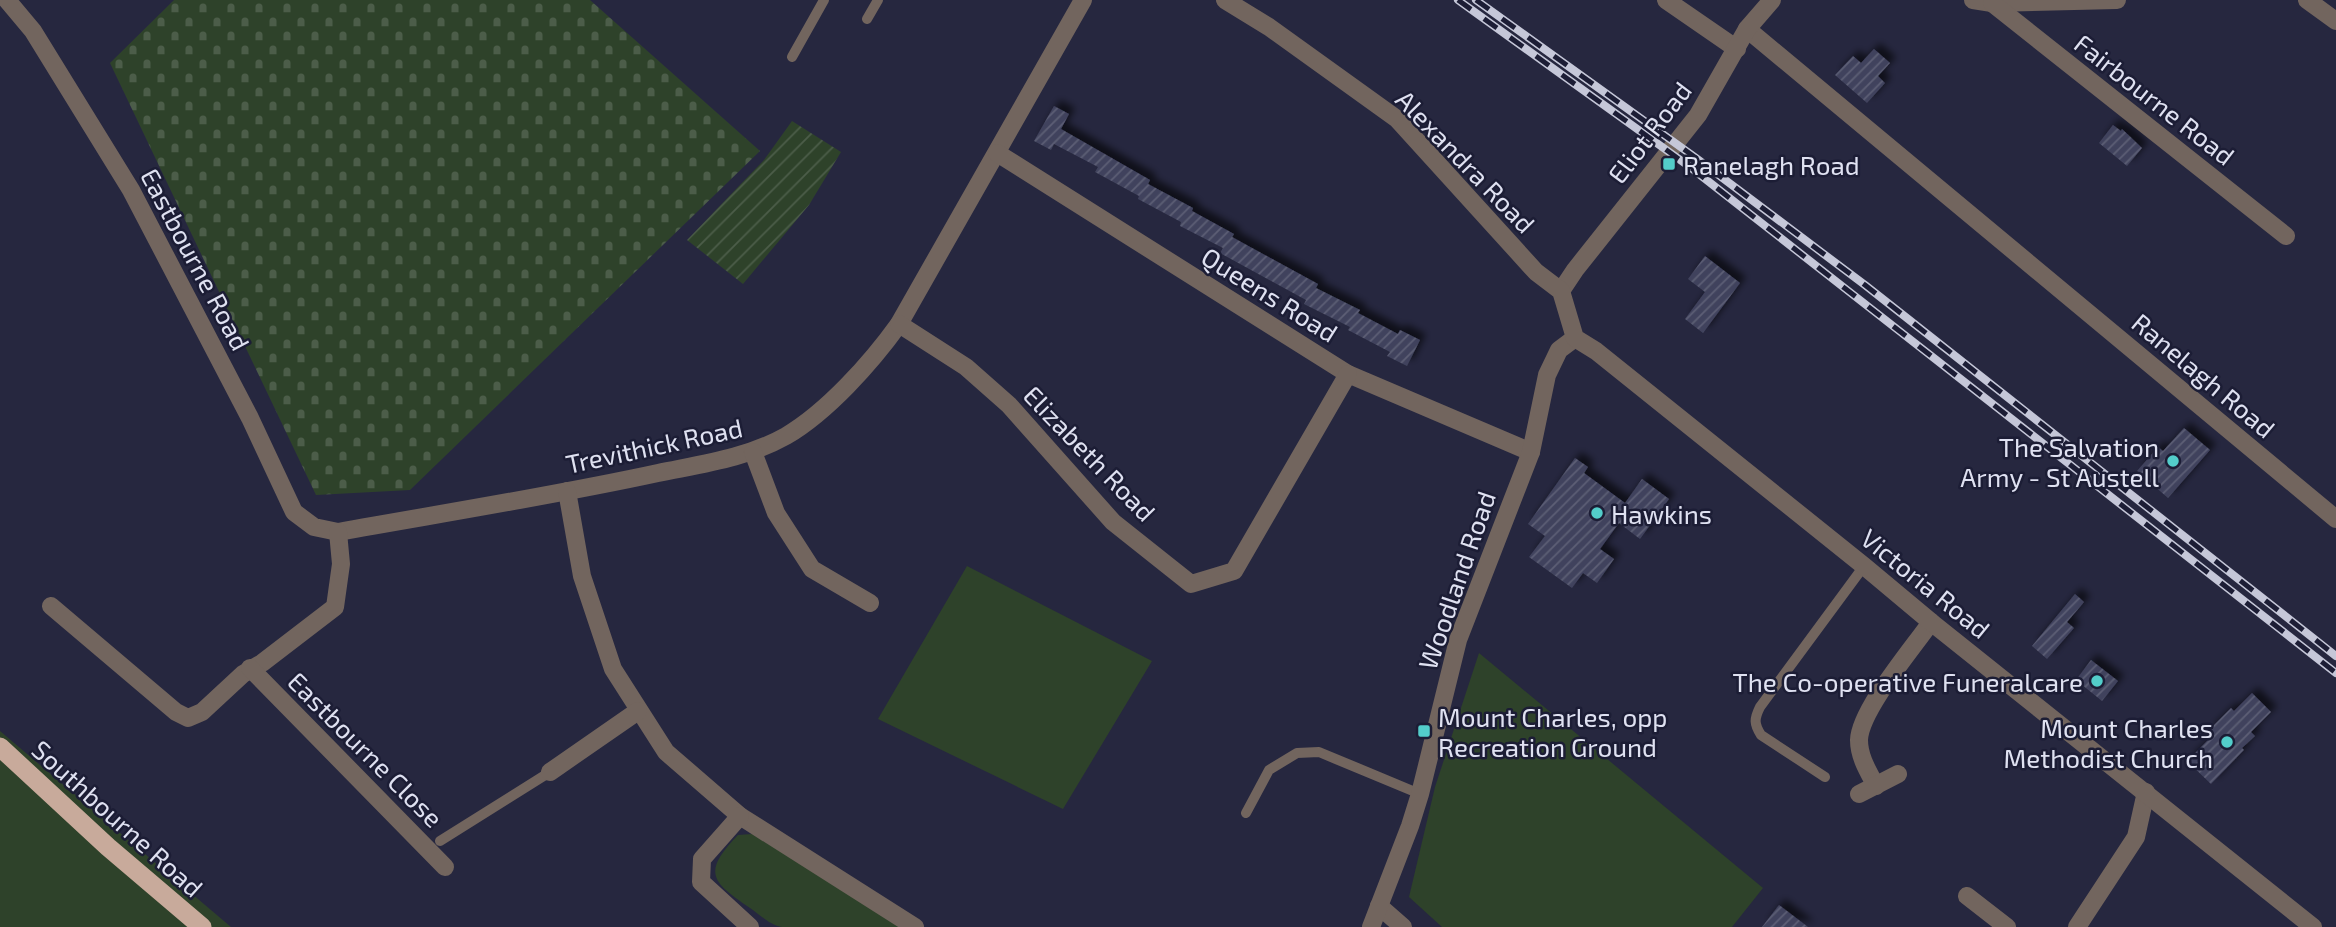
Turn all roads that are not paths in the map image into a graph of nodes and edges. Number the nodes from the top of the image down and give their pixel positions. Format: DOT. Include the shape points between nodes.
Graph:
graph roads {
  1 [pos="7,0"];
  2 [pos="824,0"];
  3 [pos="878,0"];
  4 [pos="1083,0"];
  5 [pos="1225,0"];
  6 [pos="1666,0"];
  7 [pos="1772,0"];
  8 [pos="1973,0"];
  9 [pos="2117,0"];
  10 [pos="2307,0"];
  11 [pos="1992,4"];
  12 [pos="867,19"];
  13 [pos="2336,22"];
  14 [pos="1747,29"];
  15 [pos="1737,49"];
  16 [pos="792,57"];
  17 [pos="996,153"];
  18 [pos="2286,236"];
  19 [pos="1561,291"];
  20 [pos="899,324"];
  21 [pos="1575,338"];
  22 [pos="1348,374"];
  23 [pos="753,452"];
  24 [pos="1531,452"];
  25 [pos="567,491"];
  26 [pos="2336,520"];
  27 [pos="338,532"];
  28 [pos="1864,566"];
  29 [pos="870,603"];
  30 [pos="51,606"];
  31 [pos="1931,622"];
  32 [pos="250,668"];
  33 [pos="638,711"];
  34 [pos="0,747"];
  35 [pos="550,772"];
  36 [pos="1898,774"];
  37 [pos="1825,777"];
  38 [pos="1876,786"];
  39 [pos="2146,792"];
  40 [pos="1420,794"];
  41 [pos="1859,794"];
  42 [pos="1246,813"];
  43 [pos="740,816"];
  44 [pos="440,841"];
  45 [pos="445,867"];
  46 [pos="1967,896"];
  47 [pos="1379,906"];
  48 [pos="201,927"];
  49 [pos="750,927"];
  50 [pos="915,927"];
  51 [pos="1371,927"];
  52 [pos="1403,927"];
  53 [pos="2007,927"];
  54 [pos="2077,927"];
  55 [pos="2313,927"];
  1 -- 27 [label="street, Eastbourne Road" via="33,31 131,190 294,512 314,527"];
  2 -- 16 [label="lane"];
  3 -- 12 [label="lane"];
  4 -- 17 [label="street, Trevithick Road"];
  5 -- 19 [label="street, Alexandra Road" via="1269,26 1397,119 1536,272"];
  6 -- 15 [label="street"];
  7 -- 14 [label="street, Eliot Road"];
  8 -- 11 [label="street"];
  9 -- 11 [label="street"];
  10 -- 13 [label="street"];
  11 -- 18 [label="street, Fairbourne Road"];
  14 -- 15 [label="street, Eliot Road"];
  14 -- 26 [label="street, Ranelagh Road"];
  15 -- 19 [label="street, Eliot Road" via="1698,115"];
  17 -- 20 [label="street, Trevithick Road"];
  17 -- 22 [label="street, Queens Road"];
  19 -- 21 [label="street"];
  20 -- 22 [label="street, Elizabeth Road" via="965,367 1009,405 1113,522 1191,584 1234,571"];
  20 -- 23 [label="street, Trevithick Road" via="878,354 811,418"];
  21 -- 24 [label="street, Woodland Road" via="1559,350 1547,375"];
  21 -- 28 [label="street, Victoria Road"];
  22 -- 24 [label="street, Queens Road"];
  23 -- 25 [label="street, Trevithick Road"];
  23 -- 29 [label="street" via="776,513 812,569"];
  24 -- 40 [label="street, Woodland Road" via="1458,640"];
  25 -- 27 [label="street, Trevithick Road"];
  25 -- 33 [label="street" via="582,576 613,670"];
  27 -- 32 [label="street" via="341,564 335,607"];
  28 -- 31 [label="street, Victoria Road"];
  28 -- 37 [label="lane" via="1755,717 1761,735"];
  30 -- 32 [label="street" via="188,718 202,712"];
  31 -- 38 [label="street" via="1880,694 1860,734 1863,760"];
  31 -- 39 [label="street, Victoria Road"];
  32 -- 45 [label="street, Eastbourne Close"];
  33 -- 35 [label="street"];
  33 -- 43 [label="street" via="666,752"];
  34 -- 48 [label="highway, Southbourne Road"];
  35 -- 44 [label="lane"];
  36 -- 38 [label="street"];
  38 -- 41 [label="street"];
  39 -- 54 [label="street" via="2136,837"];
  39 -- 55 [label="street, Victoria Road"];
  40 -- 42 [label="lane" via="1319,752 1297,753 1269,770"];
  40 -- 47 [label="street, Woodland Road"];
  43 -- 49 [label="street" via="702,859 701,882"];
  43 -- 50 [label="street"];
  46 -- 53 [label="street"];
  47 -- 51 [label="street, Woodland Road"];
  47 -- 52 [label="street"];
}
